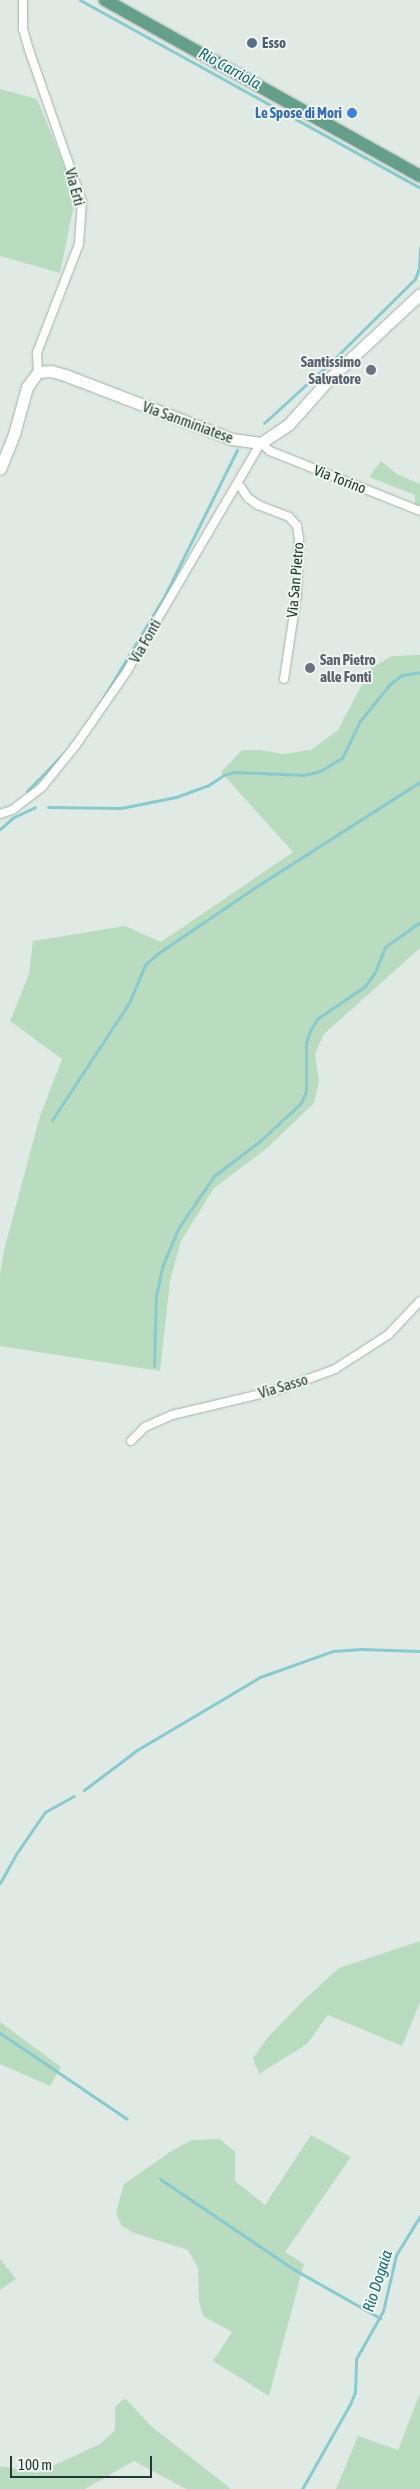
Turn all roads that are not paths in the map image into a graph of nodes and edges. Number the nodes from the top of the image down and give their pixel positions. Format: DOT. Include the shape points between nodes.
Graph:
graph roads {
  1 [pos="23,0"];
  2 [pos="105,0"];
  3 [pos="420,176"];
  4 [pos="420,294"];
  5 [pos="38,372"];
  6 [pos="261,444"];
  7 [pos="0,469"];
  8 [pos="238,483"];
  9 [pos="420,511"];
  10 [pos="284,679"];
  11 [pos="0,814"];
  12 [pos="420,1301"];
  13 [pos="131,1440"];
  1 -- 5 [label="street, Via Erti" via="24,30 29,50 82,201 78,244 37,353"];
  2 -- 3 [label="main road"];
  4 -- 6 [label="main road" via="330,378 288,425"];
  5 -- 6 [label="main road, Via Sanminiatese" via="64,375 232,439"];
  5 -- 7 [label="main road" via="27,387"];
  6 -- 8 [label="street, Via Fonti"];
  6 -- 9 [label="street, Via Torino" via="270,451"];
  8 -- 10 [label="street, Via San Pietro" via="248,498 289,517 297,526 297,594"];
  8 -- 11 [label="street, Via Fonti" via="127,670 76,745 42,787 12,810"];
  12 -- 13 [label="street, Via Sasso" via="388,1335 334,1369 278,1390 172,1415 145,1427"];
}
